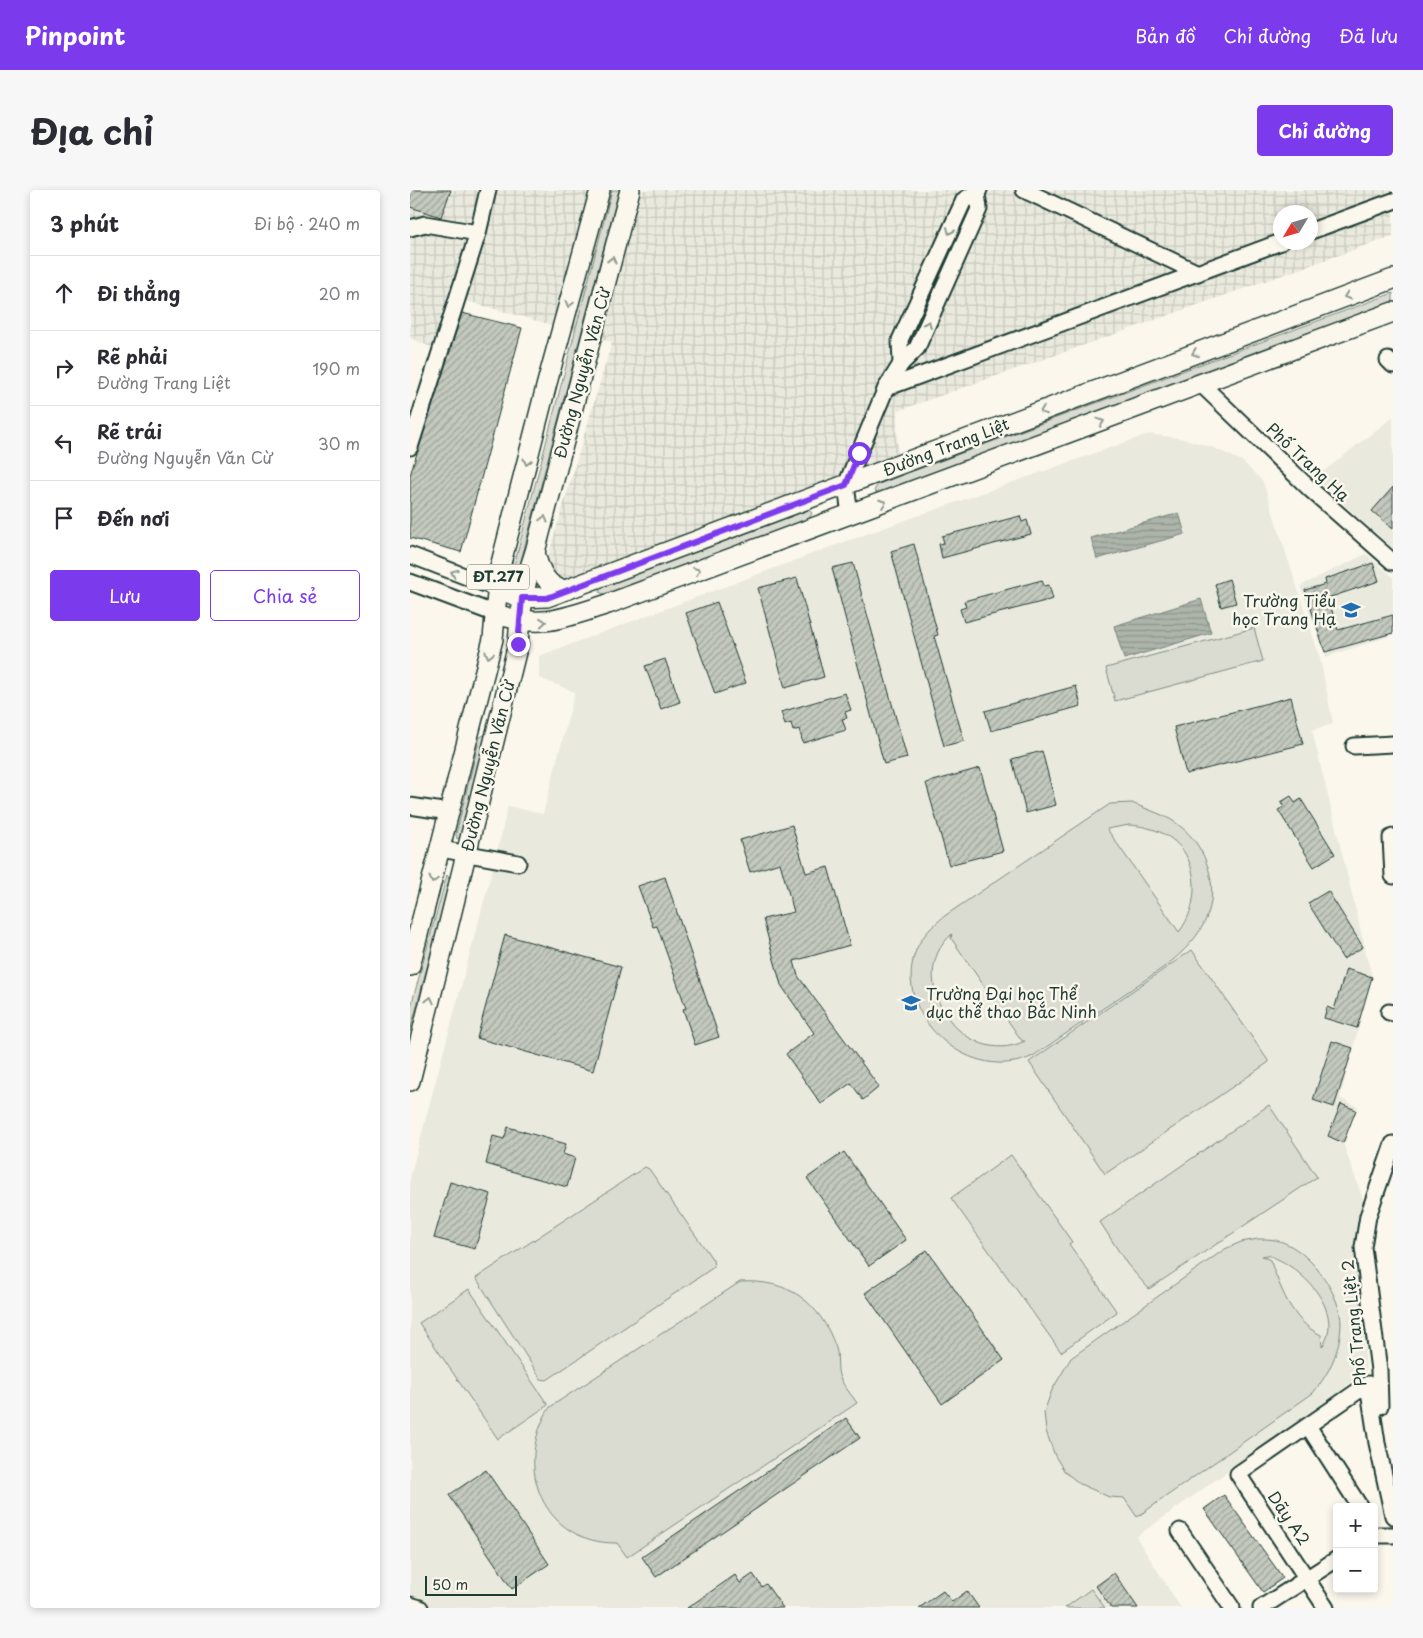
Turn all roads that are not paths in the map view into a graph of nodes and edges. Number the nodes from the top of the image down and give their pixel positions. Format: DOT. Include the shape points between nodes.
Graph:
graph roads {
  1 [pos="488,190"];
  2 [pos="600,190"];
  3 [pos="630,190"];
  4 [pos="1024,190"];
  5 [pos="978,191"];
  6 [pos="1393,201"];
  7 [pos="410,228"];
  8 [pos="1318,228"];
  9 [pos="478,233"];
  10 [pos="1273,245"];
  11 [pos="1198,272"];
  12 [pos="1393,279"];
  13 [pos="1393,312"];
  14 [pos="1202,385"];
  15 [pos="886,388"];
  16 [pos="415,417"];
  17 [pos="410,447"];
  18 [pos="846,485"];
  19 [pos="850,515"];
  20 [pos="535,552"];
  21 [pos="410,555"];
  22 [pos="1393,562"];
  23 [pos="410,582"];
  24 [pos="498,589"];
  25 [pos="569,589"];
  26 [pos="522,598"];
  27 [pos="496,614"];
  28 [pos="520,622"];
  29 [pos="1393,744"];
  30 [pos="1354,746"];
  31 [pos="410,806"];
  32 [pos="449,812"];
  33 [pos="1393,837"];
  34 [pos="441,849"];
  35 [pos="465,855"];
  36 [pos="518,863"];
  37 [pos="1393,876"];
  38 [pos="410,966"];
  39 [pos="413,1056"];
  40 [pos="410,1081"];
  41 [pos="1393,1144"];
  42 [pos="1308,1426"];
  43 [pos="1393,1501"];
  44 [pos="1357,1503"];
  45 [pos="1393,1516"];
  46 [pos="1180,1531"];
  47 [pos="1333,1562"];
  48 [pos="1307,1577"];
  49 [pos="410,1605"];
  50 [pos="420,1608"];
  51 [pos="1232,1608"];
  52 [pos="1261,1608"];
  53 [pos="1326,1608"];
  1 -- 9 [label="street"];
  2 -- 24 [label="main road, Đường Nguyễn Văn Cừ / ĐT.277, one-way" via="547,383 499,571"];
  20 -- 3 [label="main road, Đường Nguyễn Văn Cừ / ĐT.277, one-way"];
  4 -- 11 [label="street"];
  5 -- 15 [label="street" via="980,209 917,348 901,364"];
  6 -- 8 [label="street"];
  7 -- 9 [label="street" via="425,224"];
  9 -- 16 [label="street"];
  10 -- 11 [label="street"];
  11 -- 15 [label="street"];
  12 -- 18 [label="main road, Đường Trang Liệt, one-way"];
  13 -- 14 [label="main road, Đường Trang Liệt"];
  19 -- 14 [label="main road, Đường Trang Liệt, one-way"];
  14 -- 22 [label="street, Phố Trang Hạ" via="1310,490"];
  15 -- 18 [label="street"];
  16 -- 17 [label="street"];
  18 -- 19 [label="street"];
  18 -- 25 [label="main road, Đường Trang Liệt"];
  28 -- 19 [label="main road, Đường Trang Liệt, one-way" via="550,622 599,607"];
  20 -- 25 [label="main road" via="540,569 551,584 558,589"];
  20 -- 26 [label="main road, Đường Nguyễn Văn Cừ / ĐT.277"];
  24 -- 21 [label="street, one-way"];
  23 -- 27 [label="street"];
  24 -- 26 [label="main road, Đường Trang Liệt"];
  24 -- 27 [label="main road, Đường Nguyễn Văn Cừ / ĐT.277"];
  25 -- 26 [label="main road, Đường Trang Liệt" via="547,598"];
  26 -- 28 [label="main road, Đường Nguyễn Văn Cừ / ĐT.277"];
  27 -- 28 [label="main road, Đường Trang Liệt"];
  27 -- 32 [label="main road, Đường Nguyễn Văn Cừ / ĐT.277, one-way" via="491,648"];
  28 -- 35 [label="main road, Đường Nguyễn Văn Cừ / ĐT.277" via="518,644"];
  29 -- 30 [label="street"];
  31 -- 32 [label="street"];
  32 -- 34 [label="main road, Đường Nguyễn Văn Cừ / ĐT.277"];
  33 -- 37 [label="street"];
  34 -- 35 [label="street"];
  34 -- 38 [label="main road, Đường Nguyễn Văn Cừ / ĐT.277, one-way"];
  35 -- 36 [label="street"];
  39 -- 35 [label="main road, Đường Nguyễn Văn Cừ / ĐT.277, one-way"];
  39 -- 40 [label="main road, Đường Nguyễn Văn Cừ / ĐT.277"];
  41 -- 43 [label="street, Phố Trang Liệt 2" via="1368,1216 1363,1246"];
  42 -- 44 [label="street"];
  42 -- 45 [label="street" via="1368,1384 1378,1452"];
  42 -- 48 [label="street, Dãy A2" via="1238,1474"];
  46 -- 51 [label="street"];
  47 -- 48 [label="street"];
  48 -- 52 [label="street"];
  48 -- 53 [label="street, Dãy A2"];
  49 -- 50 [label="street"];
}
